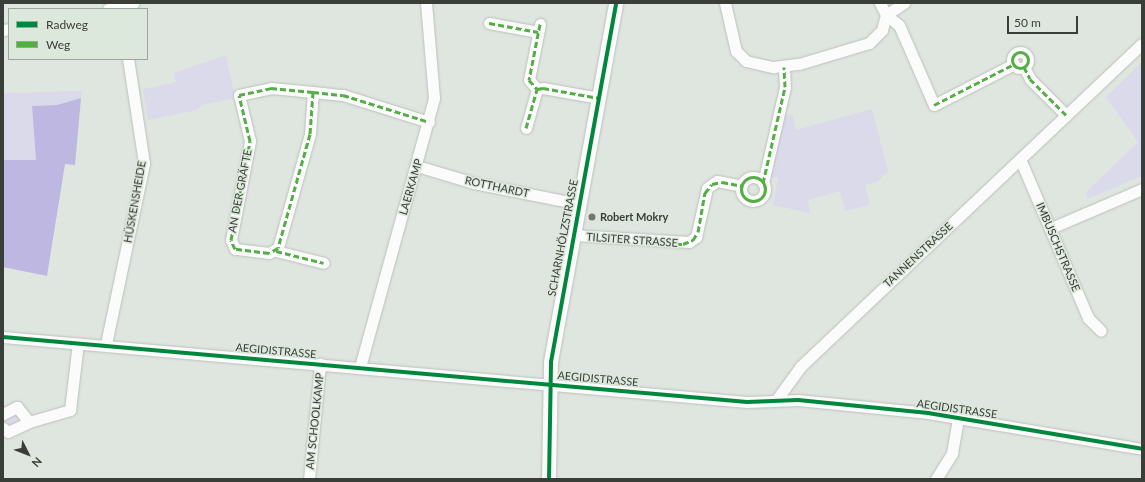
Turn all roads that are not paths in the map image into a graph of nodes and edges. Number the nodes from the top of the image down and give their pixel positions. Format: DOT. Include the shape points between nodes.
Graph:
graph roads {
  1 [pos="133,3"];
  2 [pos="426,3"];
  3 [pos="616,3"];
  4 [pos="725,3"];
  5 [pos="880,3"];
  6 [pos="904,3"];
  7 [pos="120,7"];
  8 [pos="886,15"];
  9 [pos="489,23"];
  10 [pos="1142,44"];
  11 [pos="128,60"];
  12 [pos="784,67"];
  13 [pos="537,90"];
  14 [pos="313,92"];
  15 [pos="599,98"];
  16 [pos="1066,115"];
  17 [pos="429,122"];
  18 [pos="526,128"];
  19 [pos="1020,159"];
  20 [pos="417,166"];
  21 [pos="763,183"];
  22 [pos="742,186"];
  23 [pos="1142,190"];
  24 [pos="579,204"];
  25 [pos="1050,228"];
  26 [pos="574,235"];
  27 [pos="276,251"];
  28 [pos="324,263"];
  29 [pos="1101,331"];
  30 [pos="3,337"];
  31 [pos="78,343"];
  32 [pos="106,344"];
  33 [pos="320,364"];
  34 [pos="360,367"];
  35 [pos="550,384"];
  36 [pos="777,400"];
  37 [pos="3,414"];
  38 [pos="958,418"];
  39 [pos="30,422"];
  40 [pos="3,428"];
  41 [pos="1142,449"];
  42 [pos="309,479"];
  43 [pos="549,479"];
  44 [pos="936,479"];
  1 -- 7 [label="street"];
  2 -- 17 [label="street, LAERKAMP" via="434,98"];
  3 -- 15 [label="main road, SCHARNHÖLZSTRASSE"];
  4 -- 12 [label="street" via="736,51 741,57 754,64"];
  5 -- 8 [label="street"];
  6 -- 8 [label="street"];
  8 -- 12 [label="street" via="882,30 869,43"];
  8 -- 16 [label="street" via="899,25 934,105 1019,66"];
  9 -- 13 [label="street" via="539,28 529,80"];
  10 -- 16 [label="street, TANNENSTRASSE"];
  11 -- 32 [label="street, HÜSKENSHEIDE" via="144,163"];
  12 -- 21 [label="street" via="785,87"];
  13 -- 15 [label="street" via="543,88"];
  13 -- 18 [label="street"];
  14 -- 17 [label="street, AN DER GRÄFTE" via="343,95"];
  14 -- 27 [label="street" via="310,134"];
  14 -- 27 [label="street, AN DER GRÄFTE" via="270,88 239,95 250,141 231,243 238,251"];
  15 -- 24 [label="main road, SCHARNHÖLZSTRASSE"];
  16 -- 19 [label="street, TANNENSTRASSE"];
  17 -- 20 [label="street, LAERKAMP"];
  19 -- 25 [label="street, IMBUSCHSTRASSE"];
  19 -- 36 [label="street, TANNENSTRASSE" via="800,367"];
  20 -- 24 [label="street, ROTTHARDT" via="474,183"];
  20 -- 34 [label="street, LAERKAMP"];
  21 -- 22 [label="street" via="751,177"];
  21 -- 22 [label="street" via="763,196 755,200 743,195"];
  22 -- 26 [label="street, TILSITER STRASSE" via="717,181 707,188 696,237 689,242"];
  23 -- 25 [label="street"];
  24 -- 26 [label="main road, SCHARNHÖLZSTRASSE"];
  25 -- 29 [label="street, IMBUSCHSTRASSE" via="1088,318"];
  26 -- 35 [label="main road, SCHARNHÖLZSTRASSE" via="558,318"];
  27 -- 28 [label="street, AN DER GRÄFTE"];
  30 -- 31 [label="street, AEGIDISTRASSE"];
  31 -- 32 [label="street, AEGIDISTRASSE"];
  31 -- 39 [label="street" via="70,410"];
  32 -- 33 [label="street, AEGIDISTRASSE"];
  33 -- 34 [label="street, AEGIDISTRASSE"];
  33 -- 42 [label="street, AM SCHOOLKAMP"];
  34 -- 35 [label="street, AEGIDISTRASSE"];
  35 -- 36 [label="street, AEGIDISTRASSE" via="747,402"];
  35 -- 43 [label="main road, SCHARNHÖLZSTRASSE"];
  36 -- 38 [label="street, AEGIDISTRASSE" via="798,400"];
  37 -- 39 [label="street" via="17,407"];
  38 -- 41 [label="street, AEGIDISTRASSE"];
  38 -- 44 [label="street" via="952,453"];
  39 -- 40 [label="street" via="8,432"];
}
